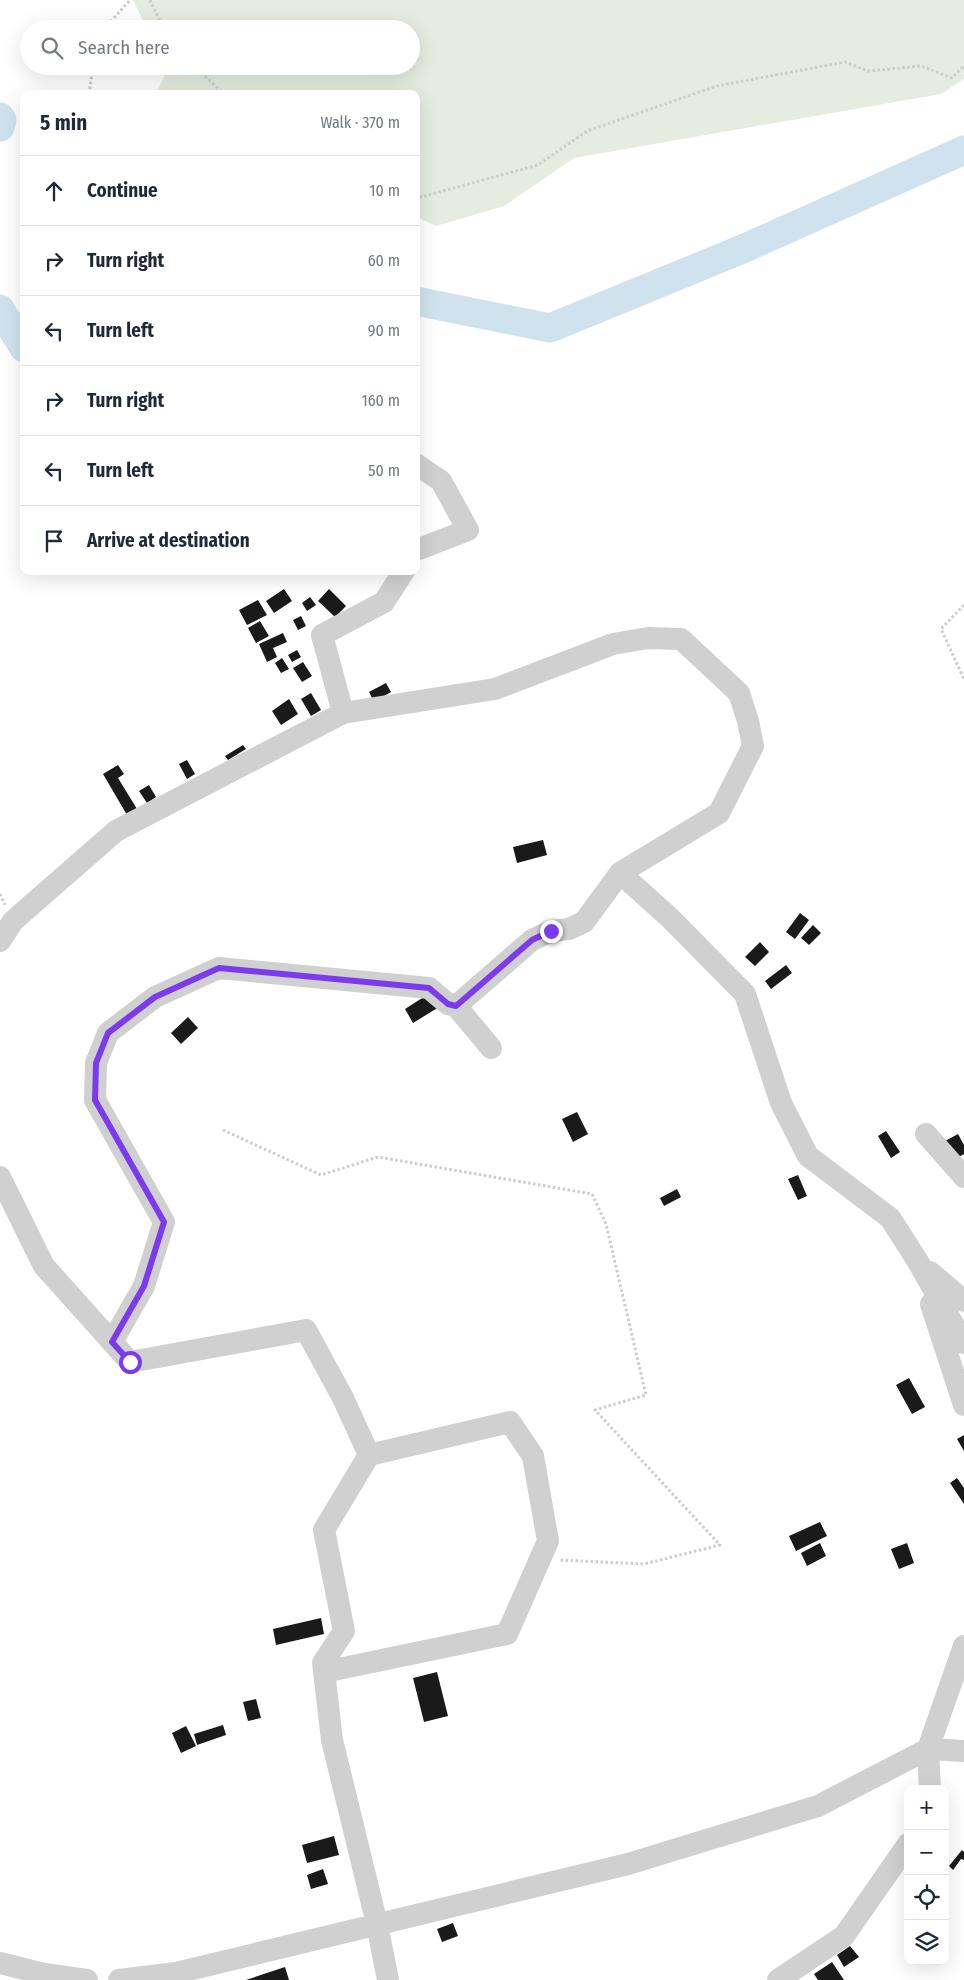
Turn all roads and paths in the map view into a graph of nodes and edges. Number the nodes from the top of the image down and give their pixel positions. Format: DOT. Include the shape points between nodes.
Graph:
graph roads {
  1 [pos="130,0"];
  2 [pos="150,0"];
  3 [pos="112,20"];
  4 [pos="160,20"];
  5 [pos="964,66"];
  6 [pos="92,75"];
  7 [pos="204,75"];
  8 [pos="90,90"];
  9 [pos="220,90"];
  10 [pos="420,195"];
  11 [pos="420,467"];
  12 [pos="420,549"];
  13 [pos="401,575"];
  14 [pos="964,605"];
  15 [pos="964,679"];
  16 [pos="343,713"];
  17 [pos="620,873"];
  18 [pos="0,941"];
  19 [pos="456,1006"];
  20 [pos="491,1048"];
  21 [pos="223,1130"];
  22 [pos="926,1134"];
  23 [pos="0,1177"];
  24 [pos="964,1177"];
  25 [pos="917,1260"];
  26 [pos="964,1301"];
  27 [pos="112,1342"];
  28 [pos="964,1342"];
  29 [pos="964,1405"];
  30 [pos="369,1455"];
  31 [pos="540,1559"];
  32 [pos="964,1646"];
  33 [pos="324,1672"];
  34 [pos="928,1749"];
  35 [pos="964,1751"];
  36 [pos="930,1785"];
  37 [pos="904,1850"];
  38 [pos="377,1924"];
  39 [pos="0,1963"];
  40 [pos="87,1980"];
  41 [pos="119,1980"];
  42 [pos="388,1980"];
  43 [pos="778,1980"];
  1 -- 3 [label="path"];
  2 -- 4 [label="path"];
  5 -- 10 [label="path" via="952,78 921,66 868,71 845,62 717,86 587,131 538,165"];
  6 -- 8 [label="path"];
  7 -- 9 [label="path"];
  11 -- 12 [label="street" via="441,481 468,530"];
  13 -- 16 [label="street" via="384,602 322,635"];
  14 -- 15 [label="path" via="941,629"];
  16 -- 17 [label="street" via="495,690 613,644 648,638 681,639 739,692 753,746 719,813"];
  16 -- 18 [label="street" via="116,831 13,922"];
  17 -- 19 [label="street" via="584,922 532,940"];
  17 -- 25 [label="street" via="745,994 781,1103 808,1156 890,1218"];
  19 -- 20 [label="street"];
  19 -- 27 [label="street" via="448,1004 429,988 219,968 155,997 108,1033 96,1063 95,1100 164,1222 144,1286"];
  21 -- 31 [label="path" via="321,1175 378,1157 592,1194 606,1224 646,1395 595,1410 720,1545 644,1564"];
  22 -- 24 [label="street"];
  23 -- 27 [label="street" via="44,1266"];
  25 -- 26 [label="street"];
  25 -- 28 [label="street"];
  25 -- 29 [label="street"];
  27 -- 30 [label="street" via="130,1362 306,1330"];
  30 -- 31 [label="street" via="510,1422 533,1456 548,1541"];
  30 -- 33 [label="street" via="324,1530 344,1631 323,1663"];
  31 -- 33 [label="street" via="507,1634"];
  32 -- 34 [label="street"];
  33 -- 38 [label="street" via="332,1740"];
  34 -- 35 [label="street"];
  34 -- 36 [label="street"];
  34 -- 38 [label="street" via="818,1806 628,1864"];
  37 -- 43 [label="street" via="844,1936"];
  38 -- 41 [label="street" via="176,1973"];
  38 -- 42 [label="street"];
  39 -- 40 [label="street"];
}
